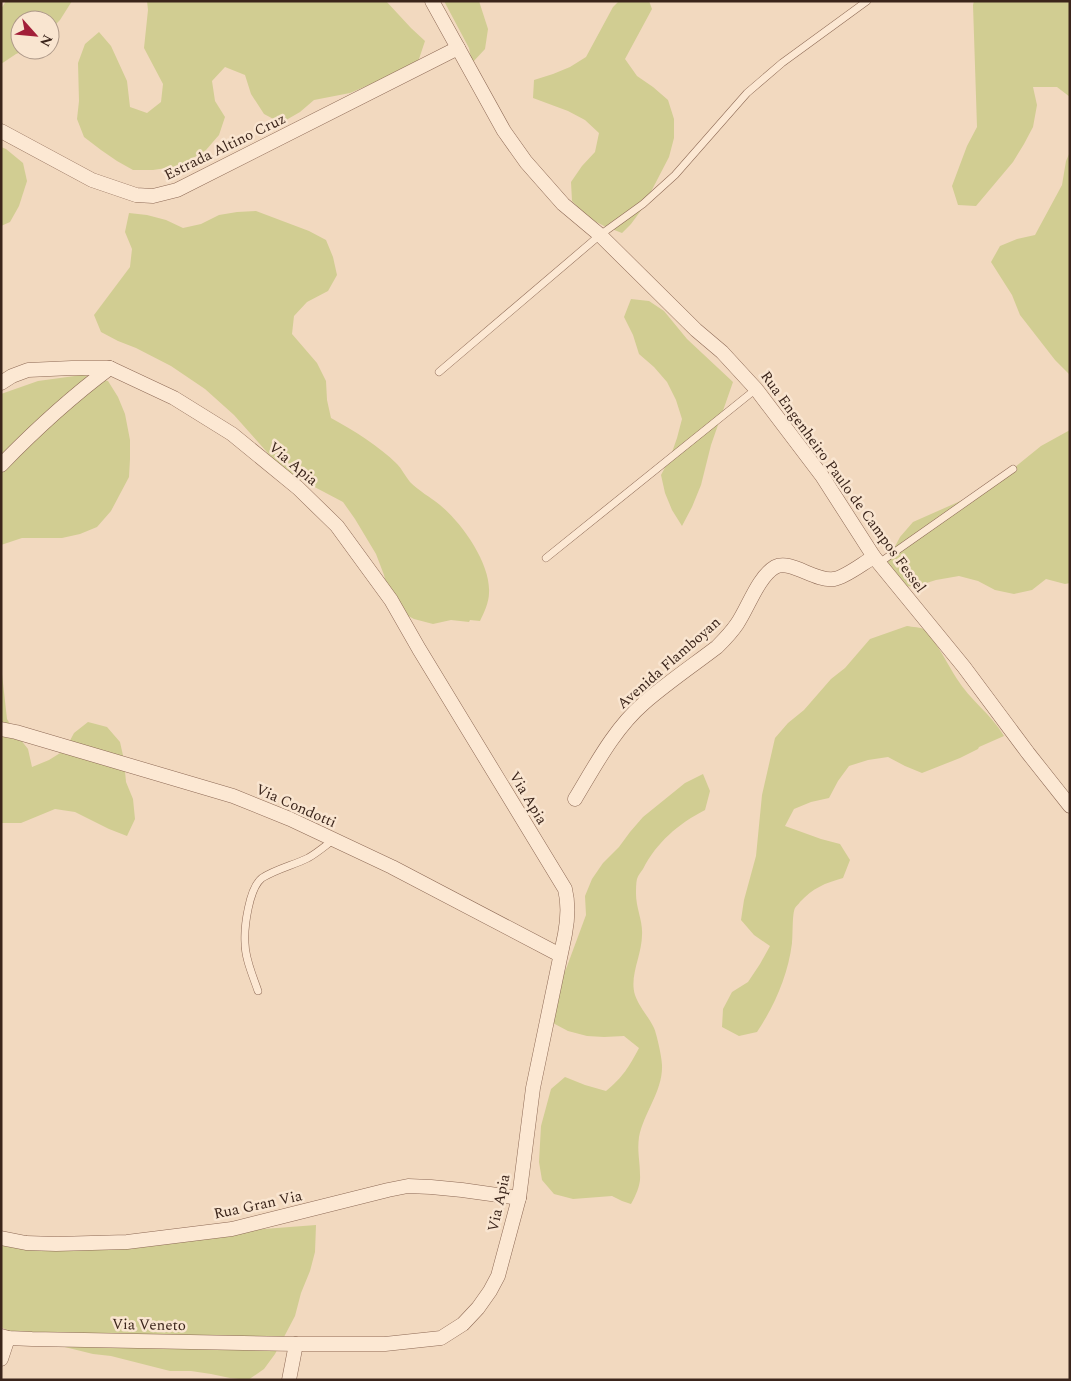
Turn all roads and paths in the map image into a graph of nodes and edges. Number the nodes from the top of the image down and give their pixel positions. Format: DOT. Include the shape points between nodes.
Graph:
graph roads {
  1 [pos="432,1"];
  2 [pos="868,1"];
  3 [pos="458,48"];
  4 [pos="1,131"];
  5 [pos="600,236"];
  6 [pos="110,368"];
  7 [pos="439,372"];
  8 [pos="1,383"];
  9 [pos="756,389"];
  10 [pos="1,465"];
  11 [pos="1013,470"];
  12 [pos="546,558"];
  13 [pos="877,560"];
  14 [pos="1,729"];
  15 [pos="575,799"];
  16 [pos="1070,806"];
  17 [pos="333,840"];
  18 [pos="560,955"];
  19 [pos="258,991"];
  20 [pos="518,1198"];
  21 [pos="1,1238"];
  22 [pos="5,1337"];
  23 [pos="296,1344"];
  24 [pos="1,1359"];
  25 [pos="289,1380"];
  1 -- 3 [label="street, Rua Engenheiro Paulo de Campos Fessel"];
  2 -- 5 [label="lane" via="782,63 747,93 675,175"];
  3 -- 4 [label="street, Estrada Altino Cruz" via="177,190 153,196 136,195 92,180"];
  3 -- 5 [label="street, Rua Engenheiro Paulo de Campos Fessel" via="504,131 526,162 563,204"];
  5 -- 7 [label="lane"];
  5 -- 9 [label="street, Rua Engenheiro Paulo de Campos Fessel" via="722,352"];
  6 -- 8 [label="street, Via Apia" via="28,370"];
  6 -- 10 [label="street" via="52,415"];
  6 -- 18 [label="street, Via Apia" via="174,398 232,434 298,488 337,526 391,600 565,890 569,911"];
  9 -- 12 [label="lane"];
  9 -- 13 [label="street, Rua Engenheiro Paulo de Campos Fessel" via="822,476"];
  11 -- 13 [label="lane"];
  13 -- 15 [label="street, Avenida Flamboyan" via="832,579 784,565 770,571 728,636 643,704 626,722"];
  13 -- 16 [label="street, Rua Engenheiro Paulo de Campos Fessel"];
  14 -- 17 [label="street, Via Condotti" via="233,796"];
  17 -- 18 [label="street, Via Condotti" via="392,867"];
  17 -- 19 [label="lane" via="309,857 268,874 253,889 245,944"];
  18 -- 20 [label="street, Via Apia" via="533,1088"];
  20 -- 21 [label="street, Rua Gran Via" via="408,1186 232,1229 127,1242 56,1244"];
  20 -- 23 [label="street, Via Apia" via="498,1276 478,1308 463,1324 441,1338 418,1341"];
  22 -- 23 [label="street, Via Veneto"];
  22 -- 24 [label="street"];
  23 -- 25 [label="street"];
}
